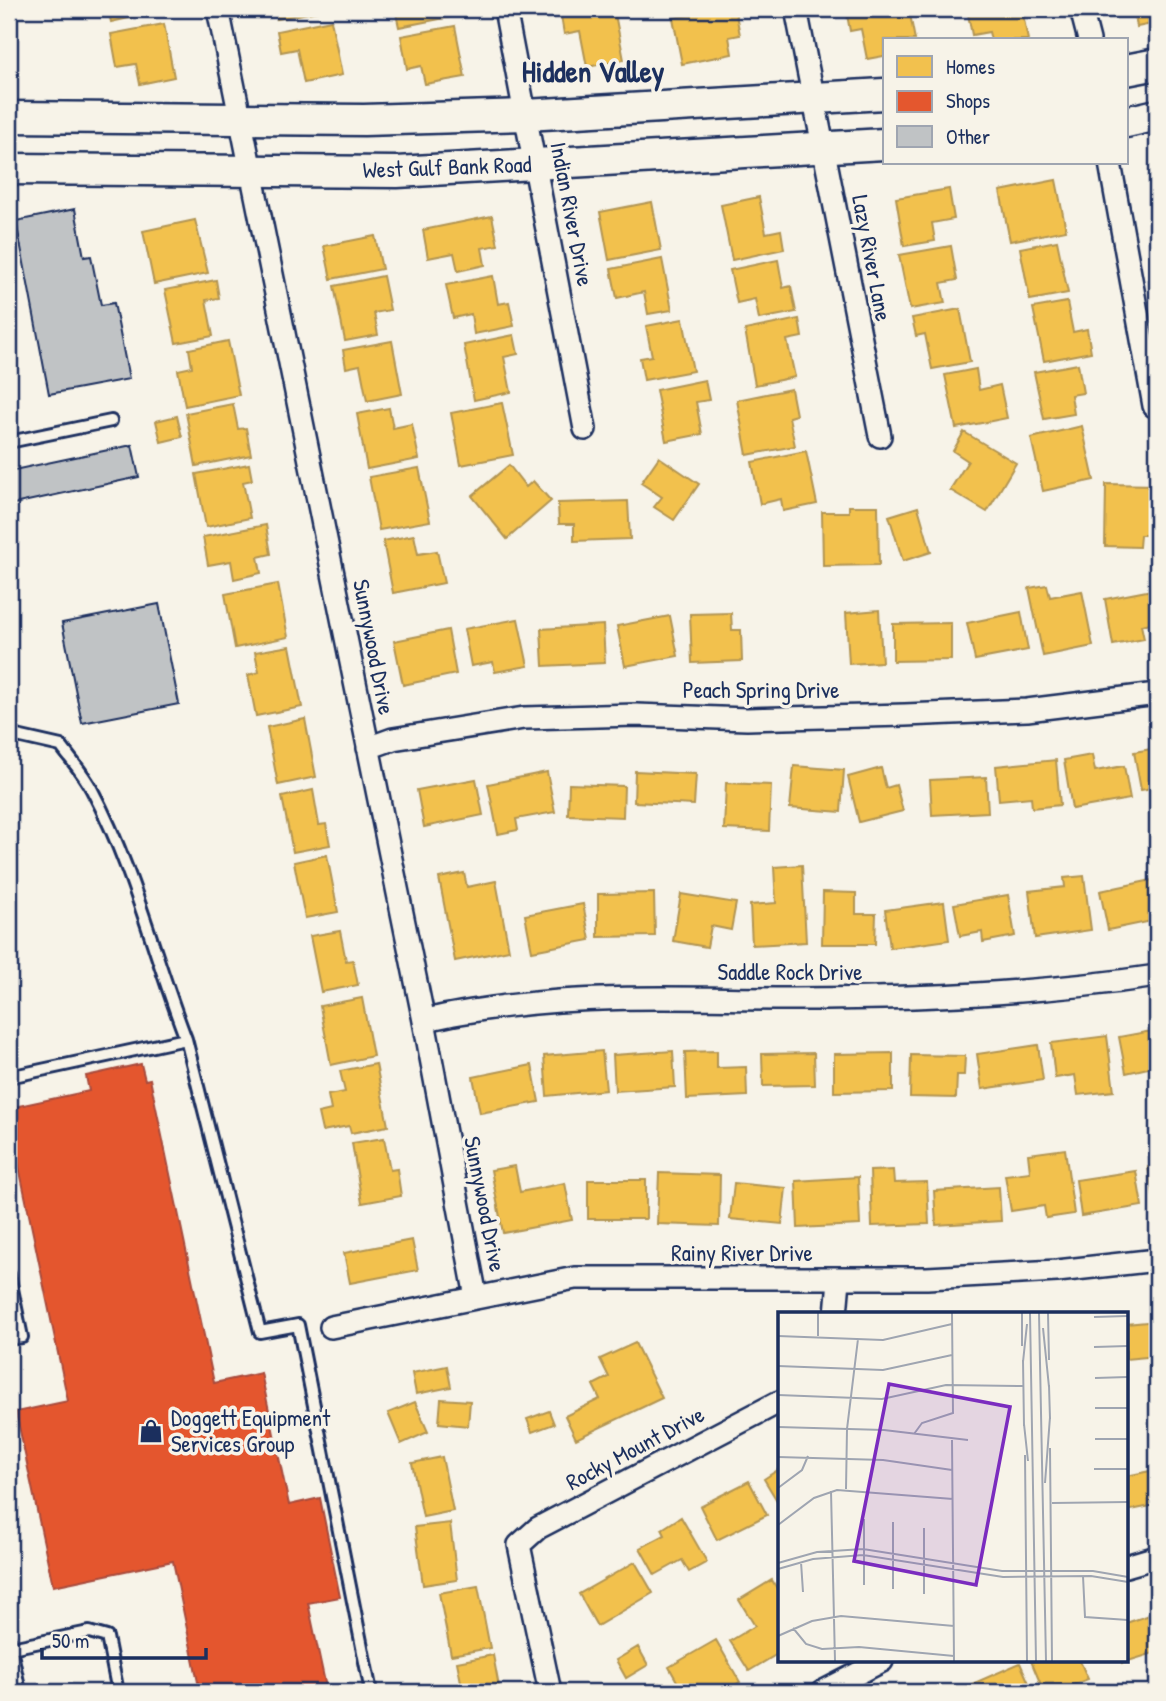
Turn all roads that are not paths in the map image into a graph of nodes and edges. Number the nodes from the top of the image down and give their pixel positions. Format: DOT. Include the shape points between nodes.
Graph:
graph roads {
  1 [pos="218,9"];
  2 [pos="505,9"];
  3 [pos="796,9"];
  4 [pos="1081,9"];
  5 [pos="1088,38"];
  6 [pos="1157,64"];
  7 [pos="1128,70"];
  8 [pos="883,94"];
  9 [pos="814,98"];
  10 [pos="526,115"];
  11 [pos="1157,115"];
  12 [pos="9,117"];
  13 [pos="242,119"];
  14 [pos="1128,122"];
  15 [pos="883,144"];
  16 [pos="824,147"];
  17 [pos="536,164"];
  18 [pos="1110,164"];
  19 [pos="9,169"];
  20 [pos="251,171"];
  21 [pos="1154,406"];
  22 [pos="111,421"];
  23 [pos="584,429"];
  24 [pos="880,436"];
  25 [pos="9,442"];
  26 [pos="1157,694"];
  27 [pos="9,737"];
  28 [pos="368,747"];
  29 [pos="1157,976"];
  30 [pos="424,1021"];
  31 [pos="186,1039"];
  32 [pos="9,1077"];
  33 [pos="1157,1260"];
  34 [pos="9,1274"];
  35 [pos="839,1280"];
  36 [pos="476,1297"];
  37 [pos="836,1312"];
  38 [pos="331,1327"];
  39 [pos="9,1339"];
  40 [pos="778,1403"];
  41 [pos="1157,1557"];
  42 [pos="1128,1565"];
  43 [pos="10,1644"];
  44 [pos="880,1662"];
  45 [pos="20,1692"];
  46 [pos="118,1692"];
  47 [pos="371,1692"];
  48 [pos="550,1692"];
  49 [pos="822,1692"];
  1 -- 13 [label="street, Sunnywood Drive"];
  2 -- 10 [label="street, Indian River Drive"];
  3 -- 9 [label="street, Lazy River Lane"];
  4 -- 5 [label="street"];
  6 -- 7 [label="main road"];
  8 -- 9 [label="main road"];
  9 -- 10 [label="main road"];
  9 -- 16 [label="street, Lazy River Lane"];
  10 -- 13 [label="main road"];
  10 -- 17 [label="street, Indian River Drive"];
  11 -- 14 [label="main road"];
  12 -- 13 [label="main road"];
  13 -- 20 [label="street, Sunnywood Drive"];
  15 -- 16 [label="main road, West Gulf Bank Road"];
  16 -- 17 [label="main road, West Gulf Bank Road"];
  16 -- 24 [label="street, Lazy River Lane"];
  17 -- 20 [label="main road, West Gulf Bank Road" via="397,172"];
  17 -- 23 [label="street, Indian River Drive"];
  18 -- 21 [label="street"];
  19 -- 20 [label="main road, West Gulf Bank Road"];
  20 -- 28 [label="street, Sunnywood Drive"];
  22 -- 25 [label="lane"];
  26 -- 28 [label="street, Peach Spring Drive" via="1027,710 905,715 524,718"];
  27 -- 31 [label="lane" via="61,746 91,788 126,865"];
  28 -- 30 [label="street, Sunnywood Drive"];
  29 -- 30 [label="street, Saddle Rock Drive" via="988,995 561,999"];
  30 -- 36 [label="street, Sunnywood Drive"];
  31 -- 32 [label="lane"];
  31 -- 47 [label="lane" via="260,1332 298,1325"];
  33 -- 35 [label="street, Rainy River Drive" via="1056,1271"];
  34 -- 39 [label="lane" via="22,1337"];
  35 -- 36 [label="street, Rainy River Drive" via="575,1278"];
  35 -- 37 [label="street"];
  36 -- 38 [label="street, Rainy River Drive"];
  40 -- 48 [label="street, Rocky Mount Drive" via="538,1528 519,1545"];
  41 -- 42 [label="street"];
  43 -- 45 [label="lane"];
  43 -- 46 [label="lane" via="89,1632 107,1637"];
  44 -- 49 [label="street"];
}
